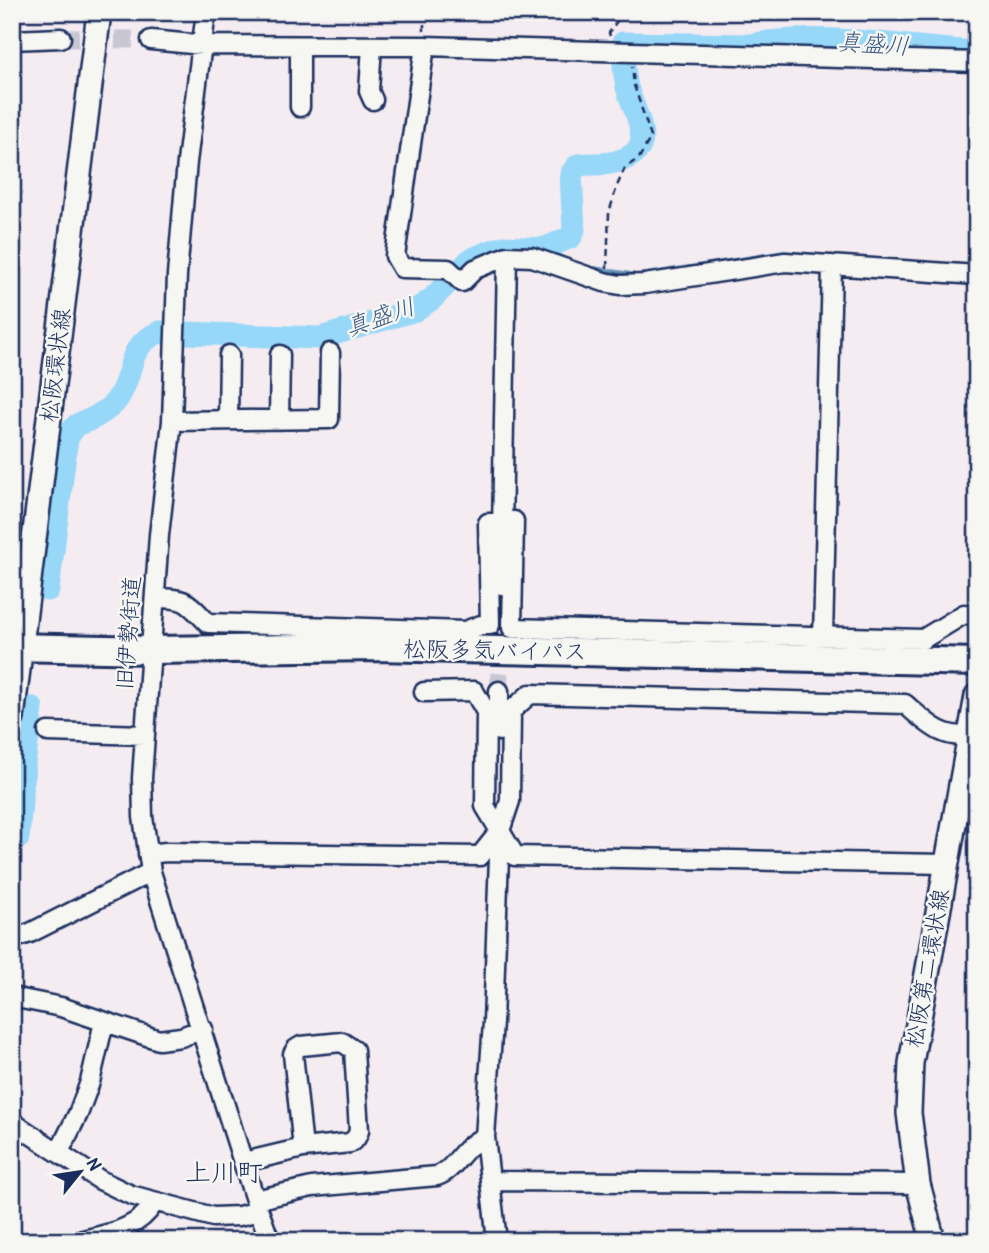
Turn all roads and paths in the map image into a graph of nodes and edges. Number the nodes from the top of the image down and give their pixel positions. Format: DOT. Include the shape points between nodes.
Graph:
graph roads {
  1 [pos="99,12"];
  2 [pos="206,12"];
  3 [pos="424,12"];
  4 [pos="623,12"];
  5 [pos="61,38"];
  6 [pos="12,40"];
  7 [pos="151,40"];
  8 [pos="202,45"];
  9 [pos="302,46"];
  10 [pos="372,46"];
  11 [pos="425,46"];
  12 [pos="611,51"];
  13 [pos="631,52"];
  14 [pos="977,62"];
  15 [pos="373,100"];
  16 [pos="300,107"];
  17 [pos="507,257"];
  18 [pos="608,262"];
  19 [pos="832,265"];
  20 [pos="977,275"];
  21 [pos="330,353"];
  22 [pos="229,355"];
  23 [pos="280,355"];
  24 [pos="228,420"];
  25 [pos="279,420"];
  26 [pos="172,421"];
  27 [pos="501,521"];
  28 [pos="155,598"];
  29 [pos="977,616"];
  30 [pos="500,632"];
  31 [pos="823,638"];
  32 [pos="16,648"];
  33 [pos="151,650"];
  34 [pos="977,662"];
  35 [pos="499,691"];
  36 [pos="424,692"];
  37 [pos="977,696"];
  38 [pos="12,718"];
  39 [pos="48,732"];
  40 [pos="145,735"];
  41 [pos="974,735"];
  42 [pos="500,831"];
  43 [pos="148,854"];
  44 [pos="945,864"];
  45 [pos="151,872"];
  46 [pos="12,939"];
  47 [pos="12,997"];
  48 [pos="104,1022"];
  49 [pos="203,1029"];
  50 [pos="12,1122"];
  51 [pos="485,1136"];
  52 [pos="303,1148"];
  53 [pos="58,1152"];
  54 [pos="244,1162"];
  55 [pos="490,1181"];
  56 [pos="918,1184"];
  57 [pos="154,1203"];
  58 [pos="257,1206"];
  59 [pos="79,1241"];
  60 [pos="270,1241"];
  61 [pos="497,1241"];
  62 [pos="933,1241"];
  1 -- 32 [label="main road, 松阪環状線"];
  2 -- 8 [label="street, 旧伊勢街道"];
  3 -- 11 [label="path"];
  4 -- 12 [label="path" via="609,33"];
  5 -- 6 [label="street"];
  7 -- 8 [label="street"];
  8 -- 9 [label="street"];
  8 -- 26 [label="street, 旧伊勢街道" via="177,275"];
  9 -- 10 [label="street"];
  9 -- 16 [label="street"];
  10 -- 11 [label="street"];
  10 -- 15 [label="street" via="369,91"];
  11 -- 12 [label="street"];
  11 -- 17 [label="street" via="396,256 401,268 448,269 461,282 475,269"];
  12 -- 13 [label="street"];
  13 -- 14 [label="street"];
  13 -- 18 [label="path" via="634,85 651,137 639,158 625,168 617,186 609,213"];
  17 -- 19 [label="street" via="532,257 620,285 785,262"];
  17 -- 27 [label="street"];
  19 -- 20 [label="street"];
  19 -- 31 [label="street"];
  21 -- 25 [label="street" via="329,419"];
  22 -- 24 [label="street"];
  23 -- 25 [label="street"];
  24 -- 25 [label="street"];
  24 -- 26 [label="street"];
  26 -- 28 [label="street, 旧伊勢街道"];
  27 -- 28 [label="street" via="488,523 490,625 465,631 208,623 187,601"];
  27 -- 30 [label="street"];
  27 -- 31 [label="street" via="514,521 512,628"];
  28 -- 33 [label="street, 旧伊勢街道"];
  29 -- 31 [label="street" via="964,614 923,639"];
  32 -- 33 [label="highway, 松阪多気バイパス"];
  32 -- 38 [label="main road, 松阪環状線"];
  33 -- 34 [label="highway, 松阪多気バイパス" via="391,648"];
  33 -- 40 [label="street, 旧伊勢街道"];
  35 -- 42 [label="street"];
  36 -- 42 [label="street" via="474,691 486,712 485,806"];
  37 -- 41 [label="main road, 松阪第二環状線"];
  39 -- 40 [label="street"];
  40 -- 43 [label="street, 旧伊勢街道" via="143,817"];
  41 -- 42 [label="street" via="954,736 935,730 905,704 530,694 511,711 510,801"];
  41 -- 44 [label="main road, 松阪第二環状線"];
  42 -- 43 [label="street" via="480,856"];
  42 -- 44 [label="street" via="515,856"];
  42 -- 51 [label="street"];
  43 -- 45 [label="street, 旧伊勢街道"];
  44 -- 56 [label="main road, 松阪第二環状線" via="911,1063 909,1113"];
  45 -- 46 [label="street"];
  45 -- 49 [label="street, 旧伊勢街道"];
  47 -- 48 [label="street"];
  48 -- 49 [label="street" via="159,1040"];
  48 -- 53 [label="street" via="90,1083"];
  49 -- 54 [label="street, 旧伊勢街道"];
  50 -- 53 [label="street"];
  51 -- 55 [label="street"];
  51 -- 58 [label="street" via="437,1176 304,1188"];
  52 -- 52 [label="street" via="350,1143 359,1131 354,1051 342,1042 301,1045 293,1054"];
  52 -- 54 [label="street"];
  53 -- 57 [label="street" via="100,1180"];
  54 -- 58 [label="street, 旧伊勢街道"];
  55 -- 56 [label="street"];
  55 -- 61 [label="street"];
  56 -- 62 [label="main road, 松阪第二環状線"];
  57 -- 58 [label="street" via="213,1217 239,1216"];
  57 -- 59 [label="street" via="147,1215 124,1229"];
  58 -- 60 [label="street, 旧伊勢街道"];
}
